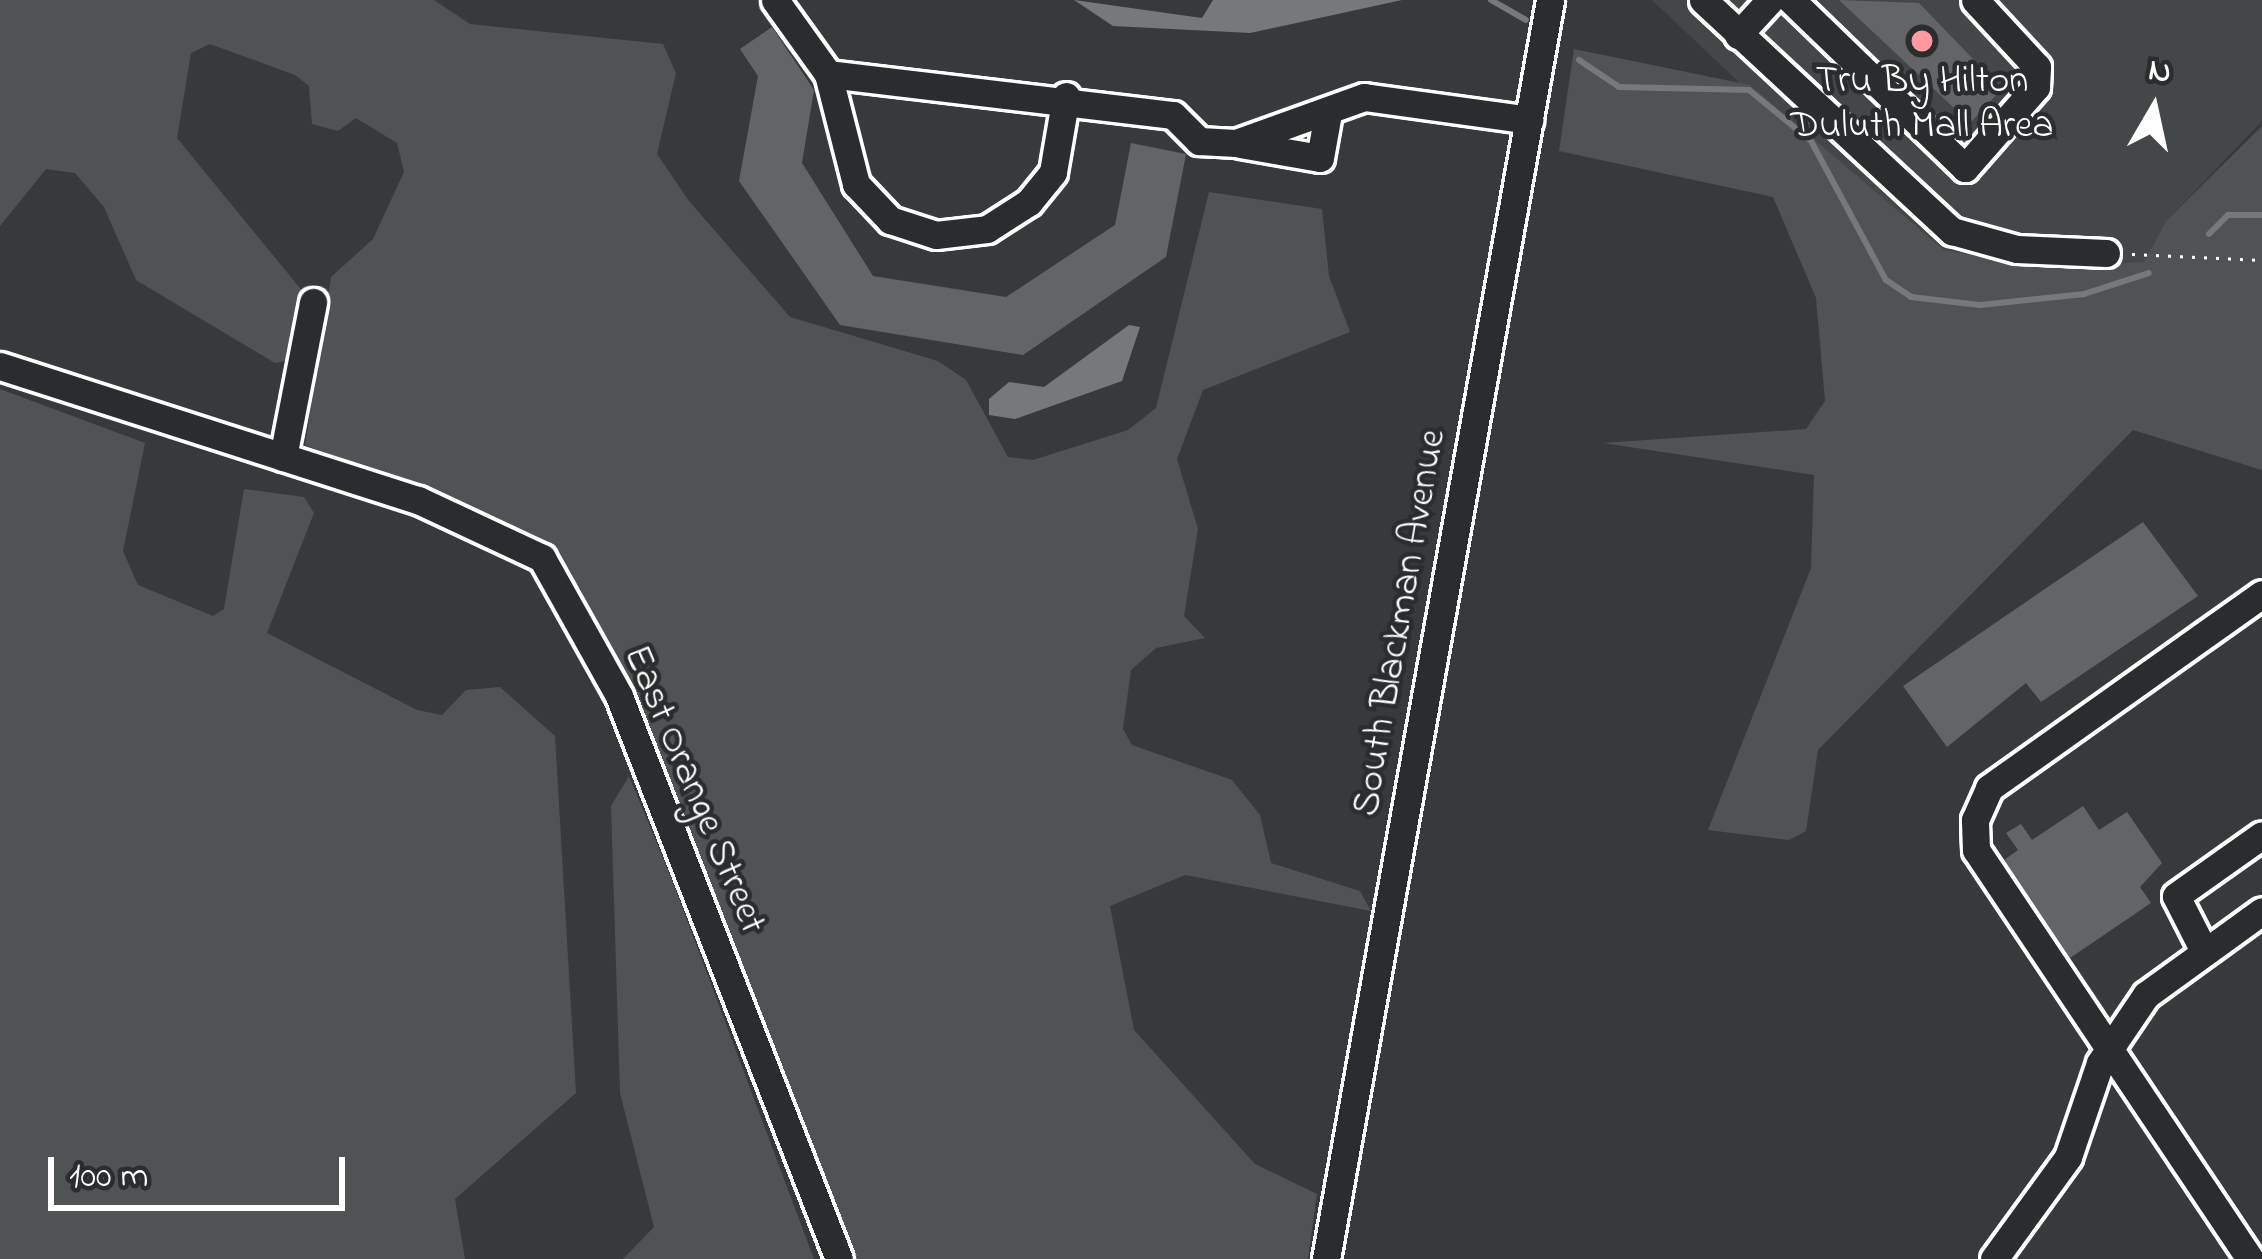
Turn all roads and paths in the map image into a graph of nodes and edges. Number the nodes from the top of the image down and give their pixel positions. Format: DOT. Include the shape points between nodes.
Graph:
graph roads {
  1 [pos="775,0"];
  2 [pos="1550,0"];
  3 [pos="1703,0"];
  4 [pos="1770,0"];
  5 [pos="1791,0"];
  6 [pos="1975,0"];
  7 [pos="1738,35"];
  8 [pos="828,74"];
  9 [pos="1066,96"];
  10 [pos="1328,113"];
  11 [pos="1529,120"];
  12 [pos="1236,143"];
  13 [pos="2107,253"];
  14 [pos="2262,260"];
  15 [pos="313,302"];
  16 [pos="0,366"];
  17 [pos="283,457"];
  18 [pos="2262,593"];
  19 [pos="2262,835"];
  20 [pos="2262,911"];
  21 [pos="2203,949"];
  22 [pos="2109,1047"];
  23 [pos="839,1259"];
  24 [pos="1326,1259"];
  25 [pos="1994,1259"];
  26 [pos="2250,1259"];
  1 -- 8 [label="street"];
  2 -- 11 [label="street, South Blackman Avenue"];
  3 -- 7 [label="street"];
  4 -- 7 [label="street"];
  5 -- 6 [label="street" via="1965,168 2036,88 2038,67"];
  7 -- 13 [label="street" via="1952,231 2017,249"];
  8 -- 9 [label="street" via="925,92"];
  8 -- 9 [label="street" via="856,184 890,220 936,235 987,229 1030,202 1053,172"];
  9 -- 12 [label="street" via="1173,115 1199,141"];
  10 -- 11 [label="street" via="1400,98"];
  10 -- 12 [label="street"];
  10 -- 12 [label="street" via="1320,158"];
  11 -- 24 [label="street, South Blackman Avenue"];
  13 -- 14 [label="path"];
  15 -- 17 [label="street"];
  16 -- 17 [label="street, East Orange Street"];
  17 -- 23 [label="street, East Orange Street" via="542,558 619,696"];
  18 -- 22 [label="street" via="1982,796 1976,850"];
  19 -- 21 [label="street" via="2176,896"];
  20 -- 21 [label="street"];
  21 -- 22 [label="street" via="2146,995"];
  22 -- 25 [label="street" via="2068,1157"];
  22 -- 26 [label="street"];
}
